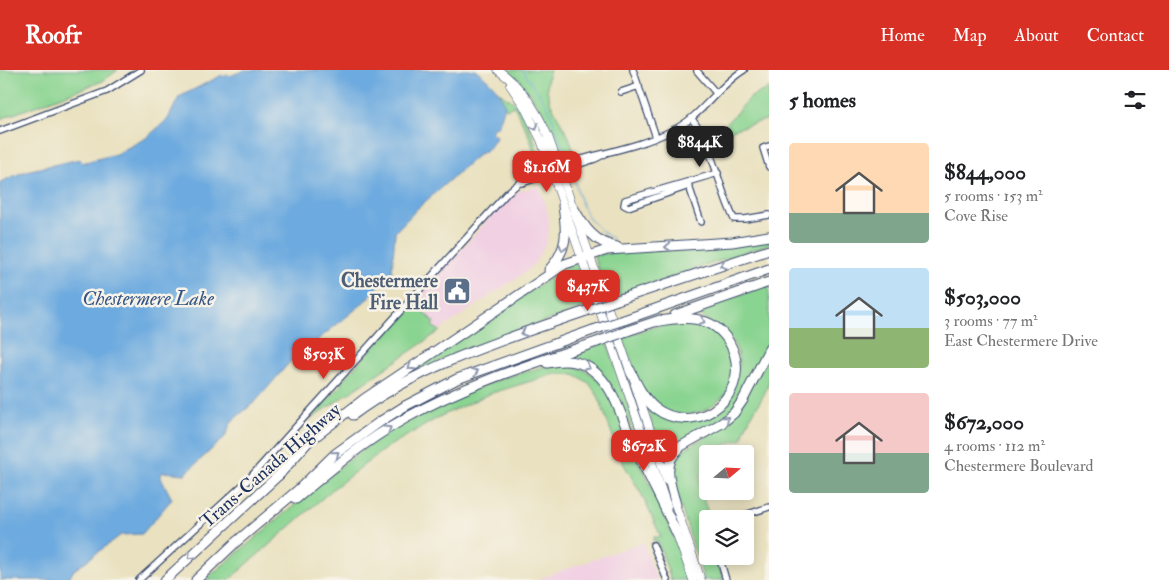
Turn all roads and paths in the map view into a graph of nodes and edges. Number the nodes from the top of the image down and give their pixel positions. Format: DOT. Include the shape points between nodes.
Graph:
graph roads {
  1 [pos="141,70"];
  2 [pos="634,70"];
  3 [pos="744,70"];
  4 [pos="498,71"];
  5 [pos="697,71"];
  6 [pos="638,86"];
  7 [pos="621,92"];
  8 [pos="716,94"];
  9 [pos="692,119"];
  10 [pos="0,131"];
  11 [pos="656,137"];
  12 [pos="769,146"];
  13 [pos="769,167"];
  14 [pos="560,168"];
  15 [pos="552,171"];
  16 [pos="718,173"];
  17 [pos="688,183"];
  18 [pos="564,206"];
  19 [pos="574,209"];
  20 [pos="769,215"];
  21 [pos="701,222"];
  22 [pos="769,236"];
  23 [pos="628,248"];
  24 [pos="769,250"];
  25 [pos="586,257"];
  26 [pos="769,270"];
  27 [pos="539,281"];
  28 [pos="769,282"];
  29 [pos="654,322"];
  30 [pos="769,349"];
  31 [pos="616,357"];
  32 [pos="630,370"];
  33 [pos="506,373"];
  34 [pos="685,444"];
  35 [pos="657,451"];
  36 [pos="278,476"];
  37 [pos="676,505"];
  38 [pos="769,507"];
  39 [pos="754,512"];
  40 [pos="677,534"];
  41 [pos="653,545"];
  42 [pos="722,565"];
  43 [pos="139,580"];
  44 [pos="165,580"];
  45 [pos="196,580"];
  46 [pos="200,580"];
  47 [pos="667,580"];
  48 [pos="693,580"];
  49 [pos="701,580"];
  50 [pos="726,580"];
  1 -- 10 [label="street" via="107,91"];
  2 -- 6 [label="street"];
  3 -- 8 [label="street"];
  4 -- 14 [label="main road" via="511,79 530,101"];
  4 -- 15 [label="main road, one-way" via="534,123"];
  5 -- 8 [label="street"];
  6 -- 7 [label="street"];
  6 -- 11 [label="street"];
  8 -- 9 [label="street"];
  9 -- 11 [label="street"];
  9 -- 16 [label="street"];
  11 -- 14 [label="street" via="592,155"];
  12 -- 13 [label="street" via="764,148"];
  14 -- 15 [label="street"];
  14 -- 19 [label="main road"];
  15 -- 18 [label="main road"];
  15 -- 43 [label="street" via="530,176 504,196 246,482"];
  16 -- 17 [label="street"];
  16 -- 20 [label="street" via="734,219"];
  17 -- 17 [label="street" via="625,200 624,205 628,207"];
  17 -- 21 [label="street"];
  18 -- 25 [label="main road"];
  18 -- 27 [label="highway, one-way" via="567,228 559,258"];
  19 -- 23 [label="highway" via="582,224 596,238"];
  19 -- 25 [label="main road"];
  22 -- 23 [label="highway, one-way" via="732,242"];
  23 -- 25 [label="highway" via="601,251"];
  24 -- 36 [label="highway, Trans-Canada Highway, one-way, bridge" via="617,300 436,366 380,396 320,438"];
  25 -- 27 [label="highway" via="565,264"];
  25 -- 31 [label="main road"];
  25 -- 32 [label="main road"];
  45 -- 26 [label="highway, Trans-Canada Highway, one-way, bridge" via="335,454 405,406 457,379"];
  27 -- 36 [label="highway, one-way" via="364,399 307,443"];
  28 -- 29 [label="highway"];
  29 -- 32 [label="highway, one-way" via="693,318 719,329 732,348 736,364 735,381 729,394 721,405 703,416 673,417 648,401"];
  29 -- 33 [label="highway, bridge"];
  34 -- 30 [label="highway, one-way" via="734,413"];
  31 -- 35 [label="main road" via="649,441"];
  31 -- 40 [label="main road"];
  32 -- 35 [label="main road"];
  33 -- 40 [label="highway, one-way" via="555,361 569,361 580,362 597,374 611,392"];
  46 -- 33 [label="highway, one-way" via="325,474 383,431 442,399"];
  34 -- 35 [label="highway" via="672,451"];
  34 -- 37 [label="highway" via="672,456 668,466"];
  35 -- 37 [label="main road"];
  36 -- 44 [label="highway, Trans-Canada Highway, one-way"];
  37 -- 49 [label="main road"];
  38 -- 39 [label="street"];
  40 -- 48 [label="main road"];
  41 -- 47 [label="street"];
  42 -- 50 [label="street"];
}
